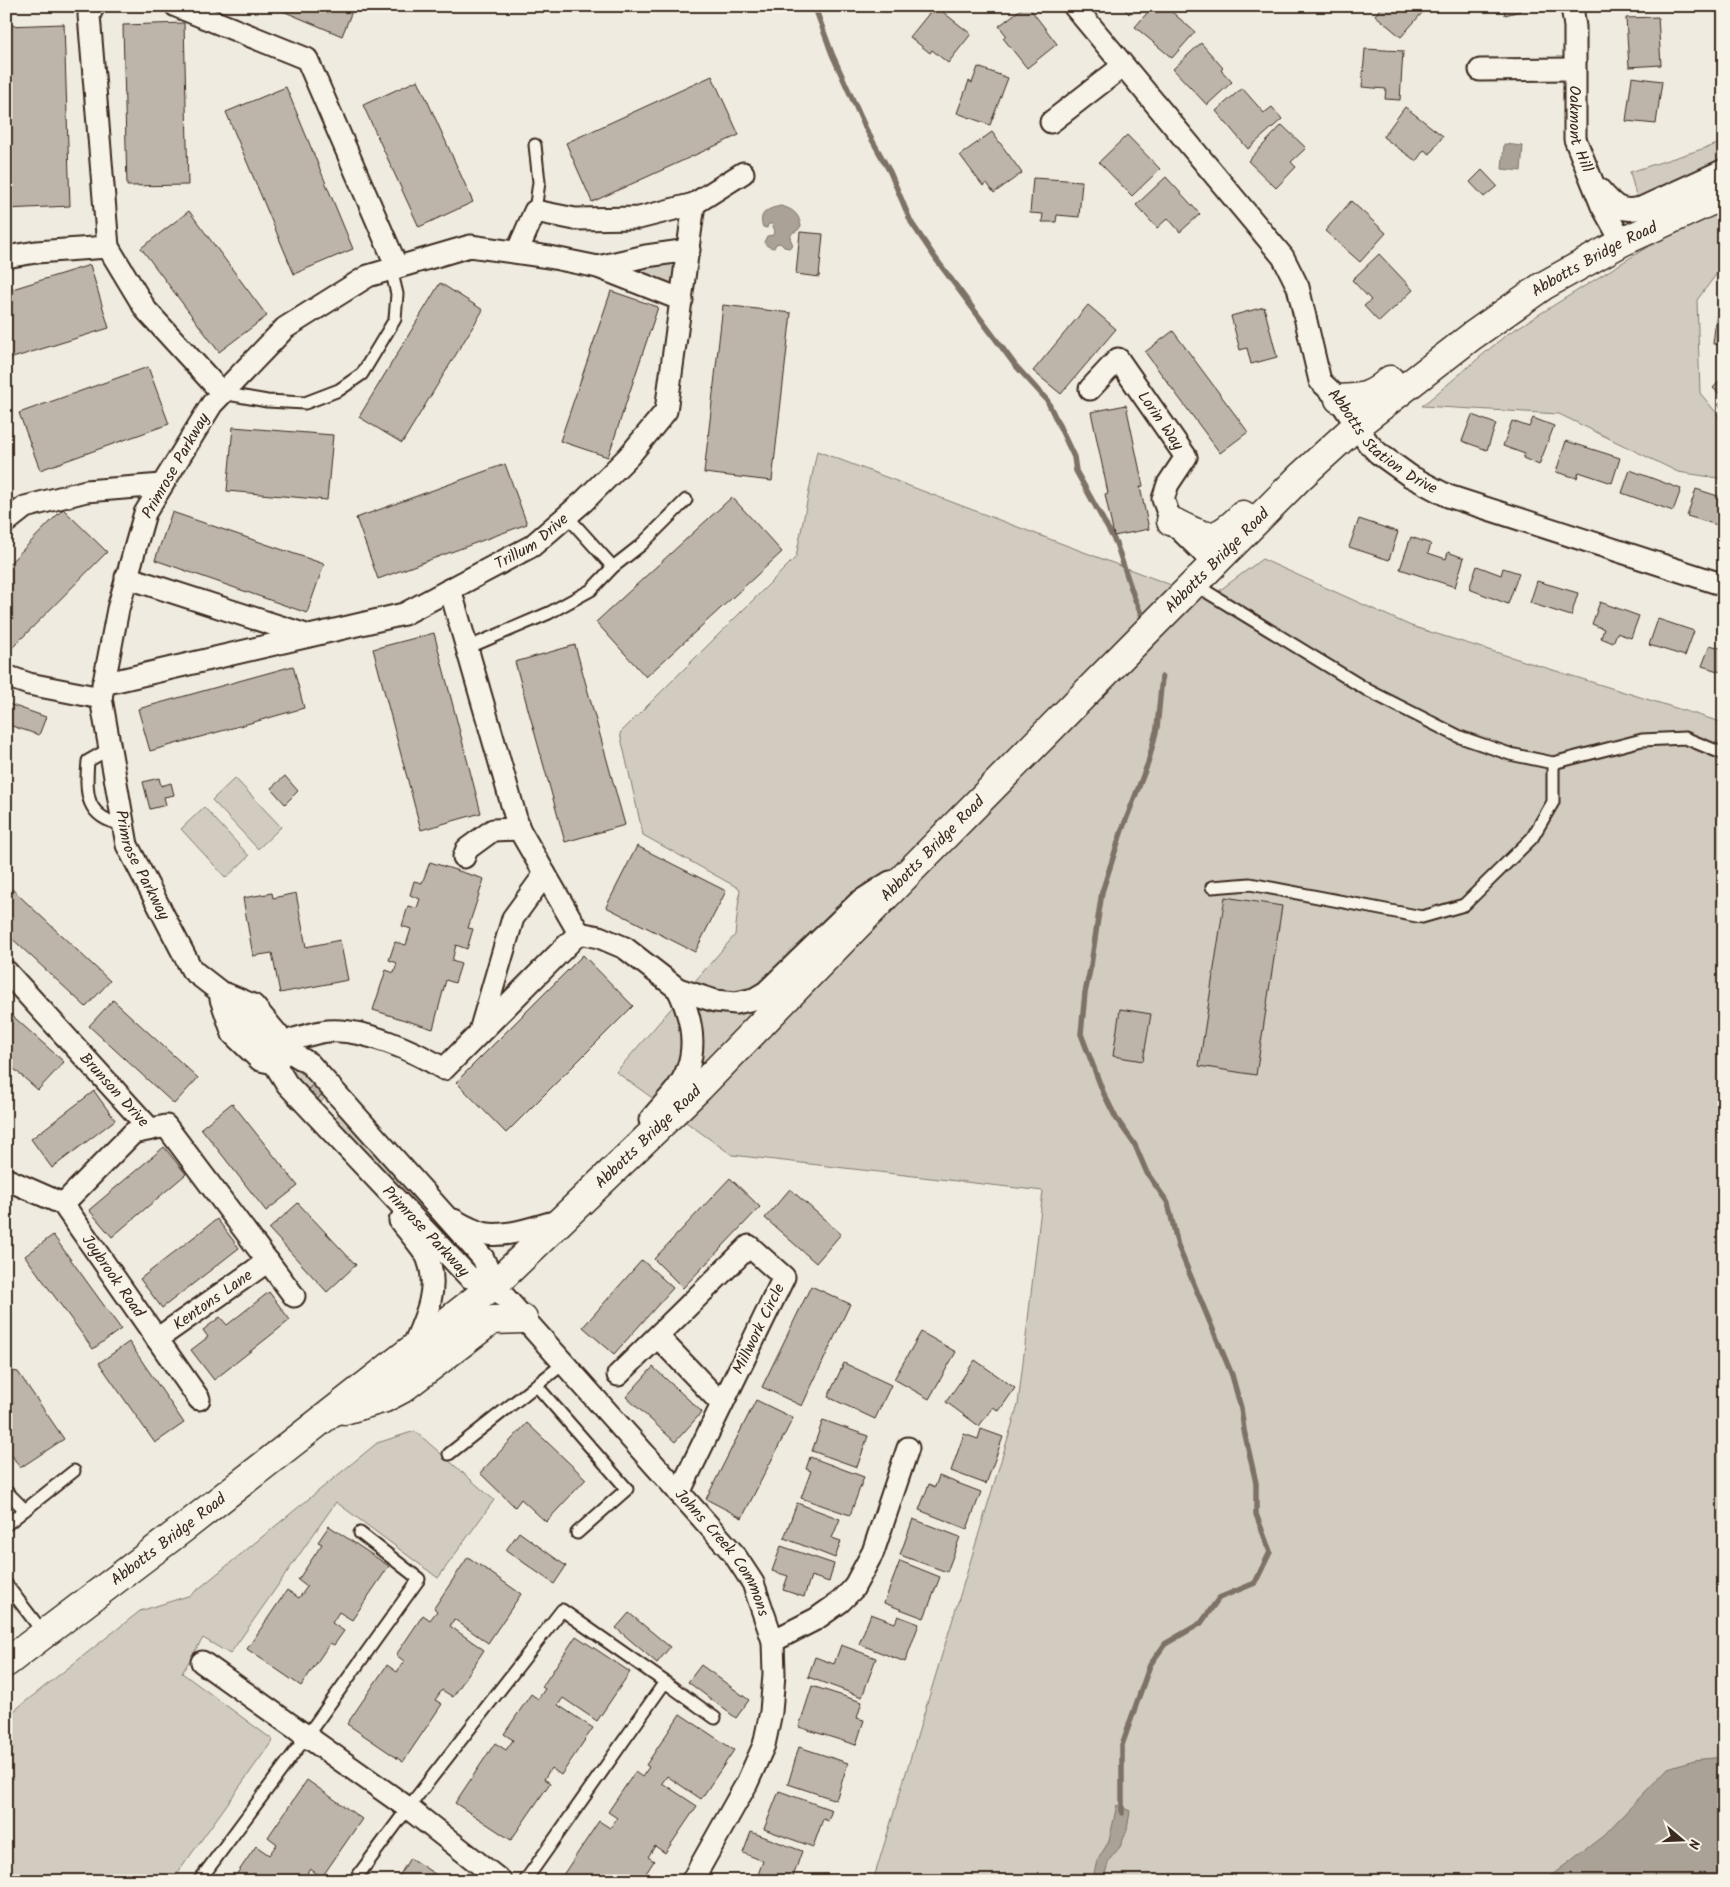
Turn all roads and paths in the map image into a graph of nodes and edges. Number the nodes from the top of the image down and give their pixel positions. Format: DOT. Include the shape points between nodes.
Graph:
graph roads {
  1 [pos="94,6"];
  2 [pos="176,6"];
  3 [pos="1074,6"];
  4 [pos="1572,6"];
  5 [pos="1123,66"];
  6 [pos="1574,69"];
  7 [pos="1480,70"];
  8 [pos="1051,122"];
  9 [pos="535,146"];
  10 [pos="1724,170"];
  11 [pos="743,173"];
  12 [pos="1591,180"];
  13 [pos="1724,195"];
  14 [pos="694,204"];
  15 [pos="534,212"];
  16 [pos="1622,242"];
  17 [pos="108,247"];
  18 [pos="689,250"];
  19 [pos="518,252"];
  20 [pos="6,257"];
  21 [pos="598,267"];
  22 [pos="394,268"];
  23 [pos="682,300"];
  24 [pos="1472,336"];
  25 [pos="1090,389"];
  26 [pos="222,393"];
  27 [pos="1339,399"];
  28 [pos="1356,426"];
  29 [pos="1300,477"];
  30 [pos="162,485"];
  31 [pos="686,500"];
  32 [pos="567,516"];
  33 [pos="1171,521"];
  34 [pos="6,522"];
  35 [pos="1214,563"];
  36 [pos="613,567"];
  37 [pos="126,577"];
  38 [pos="1194,584"];
  39 [pos="1724,585"];
  40 [pos="450,590"];
  41 [pos="309,636"];
  42 [pos="467,648"];
  43 [pos="6,676"];
  44 [pos="102,691"];
  45 [pos="109,749"];
  46 [pos="1724,754"];
  47 [pos="1553,762"];
  48 [pos="124,826"];
  49 [pos="519,829"];
  50 [pos="464,857"];
  51 [pos="916,865"];
  52 [pos="545,874"];
  53 [pos="1212,887"];
  54 [pos="579,932"];
  55 [pos="6,971"];
  56 [pos="678,989"];
  57 [pos="219,991"];
  58 [pos="479,1033"];
  59 [pos="280,1053"];
  60 [pos="340,1098"];
  61 [pos="319,1118"];
  62 [pos="150,1130"];
  63 [pos="625,1160"];
  64 [pos="6,1179"];
  65 [pos="382,1185"];
  66 [pos="63,1204"];
  67 [pos="443,1213"];
  68 [pos="564,1219"];
  69 [pos="268,1261"];
  70 [pos="494,1285"];
  71 [pos="294,1296"];
  72 [pos="522,1319"];
  73 [pos="658,1337"];
  74 [pos="157,1339"];
  75 [pos="412,1350"];
  76 [pos="563,1364"];
  77 [pos="618,1375"];
  78 [pos="536,1386"];
  79 [pos="198,1399"];
  80 [pos="722,1404"];
  81 [pos="328,1415"];
  82 [pos="908,1448"];
  83 [pos="449,1454"];
  84 [pos="74,1471"];
  85 [pos="6,1491"];
  86 [pos="679,1492"];
  87 [pos="25,1510"];
  88 [pos="6,1526"];
  89 [pos="360,1533"];
  90 [pos="577,1533"];
  91 [pos="6,1584"];
  92 [pos="45,1635"];
  93 [pos="773,1641"];
  94 [pos="202,1662"];
  95 [pos="6,1663"];
  96 [pos="665,1682"];
  97 [pos="715,1718"];
  98 [pos="306,1736"];
  99 [pos="408,1808"];
  100 [pos="693,1879"];
  101 [pos="199,1881"];
  102 [pos="354,1881"];
  103 [pos="501,1881"];
  104 [pos="525,1881"];
  1 -- 17 [label="street" via="89,15"];
  2 -- 22 [label="street" via="307,59"];
  3 -- 5 [label="street, Abbotts Station Drive"];
  4 -- 6 [label="street, Oakmont Hill"];
  5 -- 8 [label="street"];
  5 -- 27 [label="street, Abbotts Station Drive" via="1283,257 1298,287 1320,381"];
  6 -- 7 [label="street"];
  6 -- 12 [label="street, Oakmont Hill" via="1575,139"];
  9 -- 15 [label="lane" via="539,182"];
  10 -- 12 [label="street, Abbotts Bridge Road" via="1628,211 1618,208"];
  11 -- 14 [label="street"];
  12 -- 16 [label="street, Oakmont Hill"];
  13 -- 16 [label="main road, Abbotts Bridge Road"];
  14 -- 15 [label="street" via="639,218 574,220"];
  14 -- 18 [label="street, Trillum Drive"];
  15 -- 19 [label="street"];
  16 -- 24 [label="main road, Abbotts Bridge Road" via="1543,286"];
  17 -- 20 [label="street"];
  17 -- 26 [label="street" via="146,310"];
  18 -- 21 [label="street, Primrose Parkway"];
  18 -- 23 [label="street, Trillum Drive"];
  19 -- 21 [label="street, Primrose Parkway"];
  19 -- 22 [label="street, Primrose Parkway" via="470,246"];
  21 -- 23 [label="street, Primrose Parkway"];
  22 -- 26 [label="street, Primrose Parkway" via="368,276 285,328"];
  22 -- 26 [label="lane" via="395,319 362,374 339,390 305,403 267,401"];
  23 -- 32 [label="street, Trillum Drive" via="666,411 628,456"];
  24 -- 27 [label="main road" via="1453,331 1446,334 1374,394"];
  24 -- 28 [label="main road, Abbotts Bridge Road"];
  25 -- 33 [label="street, Lorin Way" via="1118,359 1186,457 1168,484 1163,499"];
  26 -- 30 [label="street, Primrose Parkway"];
  27 -- 28 [label="street, Abbotts Station Drive"];
  28 -- 29 [label="main road, Abbotts Bridge Road"];
  28 -- 39 [label="street, Abbotts Station Drive" via="1378,453 1410,476 1448,496"];
  29 -- 33 [label="main road, Abbotts Bridge Road" via="1294,471 1283,475 1242,517 1216,536 1205,537"];
  29 -- 35 [label="main road, Abbotts Bridge Road"];
  30 -- 34 [label="street" via="86,491 25,507"];
  30 -- 37 [label="street, Primrose Parkway" via="145,513"];
  31 -- 36 [label="lane" via="641,545"];
  32 -- 36 [label="lane"];
  32 -- 40 [label="street, Trillum Drive" via="532,546"];
  33 -- 35 [label="street, Lorin Way"];
  33 -- 38 [label="street, Lorin Way" via="1192,548 1197,563"];
  35 -- 38 [label="main road, Abbotts Bridge Road"];
  36 -- 42 [label="lane" via="591,590 549,613"];
  37 -- 41 [label="street"];
  37 -- 44 [label="street, Primrose Parkway"];
  38 -- 47 [label="lane" via="1368,691 1460,737 1510,754"];
  38 -- 51 [label="main road, Abbotts Bridge Road"];
  40 -- 41 [label="street, Trillum Drive" via="404,614"];
  40 -- 42 [label="street"];
  41 -- 44 [label="street, Trillum Drive"];
  42 -- 49 [label="street"];
  43 -- 44 [label="street" via="29,684"];
  44 -- 45 [label="street, Primrose Parkway"];
  45 -- 48 [label="street, Primrose Parkway"];
  45 -- 48 [label="lane" via="88,761 86,785 91,806 101,817"];
  46 -- 47 [label="lane" via="1685,738 1650,739"];
  47 -- 53 [label="lane" via="1553,802 1532,838 1464,904 1422,917 1250,884"];
  48 -- 57 [label="street, Primrose Parkway" via="127,845 192,970"];
  49 -- 50 [label="street" via="492,830 468,849"];
  49 -- 52 [label="street"];
  51 -- 56 [label="street" via="859,902 766,992 754,999 736,1003 715,1001"];
  51 -- 63 [label="main road, Abbotts Bridge Road"];
  52 -- 54 [label="street"];
  52 -- 58 [label="street" via="513,918"];
  54 -- 56 [label="street" via="625,948"];
  54 -- 58 [label="street"];
  55 -- 62 [label="street, Brunson Drive"];
  56 -- 63 [label="street" via="686,1006 692,1036 687,1072 636,1140"];
  57 -- 59 [label="street, Primrose Parkway" via="253,1005 278,1035"];
  57 -- 59 [label="street, Primrose Parkway" via="233,1034 260,1060"];
  58 -- 59 [label="street" via="444,1069 425,1057 367,1035 329,1031 294,1039"];
  59 -- 60 [label="street, Primrose Parkway" via="310,1064"];
  59 -- 61 [label="street, Primrose Parkway" via="287,1084"];
  60 -- 61 [label="street"];
  60 -- 67 [label="street, Primrose Parkway"];
  61 -- 65 [label="street, Primrose Parkway"];
  62 -- 66 [label="street" via="133,1133"];
  62 -- 69 [label="street, Brunson Drive" via="166,1126"];
  63 -- 68 [label="main road, Abbotts Bridge Road"];
  64 -- 66 [label="street"];
  65 -- 70 [label="street, Primrose Parkway" via="469,1277"];
  65 -- 75 [label="street" via="393,1212 428,1258 433,1284 428,1311"];
  66 -- 74 [label="street, Joybrook Road"];
  67 -- 68 [label="street" via="464,1226 487,1234 508,1233"];
  67 -- 70 [label="street, Primrose Parkway" via="483,1258"];
  68 -- 70 [label="main road, Abbotts Bridge Road"];
  69 -- 71 [label="street, Brunson Drive"];
  69 -- 74 [label="street, Kentons Lane"];
  70 -- 72 [label="street, Johns Creek Commons"];
  70 -- 75 [label="main road, Abbotts Bridge Road"];
  72 -- 76 [label="street, Johns Creek Commons"];
  72 -- 81 [label="main road, Abbotts Bridge Road" via="492,1320 402,1389 385,1398"];
  73 -- 77 [label="street, Millwork Circle"];
  73 -- 80 [label="street"];
  73 -- 80 [label="street, Millwork Circle" via="749,1246 784,1277"];
  74 -- 79 [label="street, Joybrook Road"];
  75 -- 81 [label="main road, Abbotts Bridge Road"];
  76 -- 78 [label="lane"];
  76 -- 86 [label="street, Johns Creek Commons"];
  78 -- 83 [label="lane"];
  78 -- 90 [label="lane" via="627,1489"];
  80 -- 86 [label="street, Millwork Circle"];
  81 -- 92 [label="main road, Abbotts Bridge Road"];
  82 -- 93 [label="street" via="873,1552 853,1589 816,1619"];
  84 -- 87 [label="lane"];
  85 -- 87 [label="lane"];
  86 -- 93 [label="street, Johns Creek Commons" via="734,1554 753,1583"];
  87 -- 88 [label="lane"];
  89 -- 98 [label="lane" via="419,1579"];
  91 -- 92 [label="lane"];
  92 -- 95 [label="main road, Abbotts Bridge Road"];
  93 -- 100 [label="street, Johns Creek Commons" via="771,1712 764,1745 747,1783"];
  94 -- 98 [label="street"];
  96 -- 97 [label="lane"];
  96 -- 99 [label="lane" via="562,1610"];
  96 -- 104 [label="lane"];
  98 -- 99 [label="street"];
  98 -- 101 [label="lane"];
  99 -- 102 [label="lane"];
  99 -- 103 [label="street"];
}
